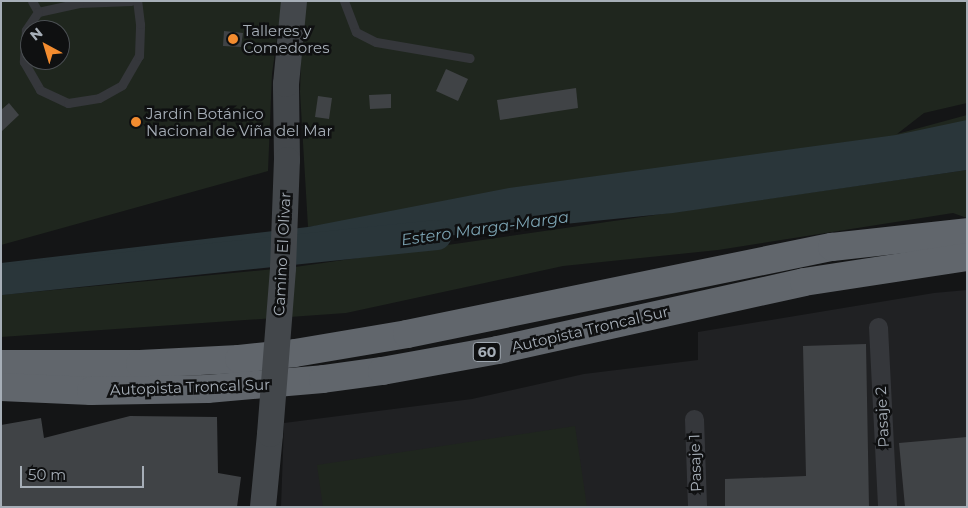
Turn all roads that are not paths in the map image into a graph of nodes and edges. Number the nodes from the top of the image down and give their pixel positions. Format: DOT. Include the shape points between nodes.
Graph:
graph roads {
  1 [pos="32,1"];
  2 [pos="131,1"];
  3 [pos="137,1"];
  4 [pos="294,1"];
  5 [pos="344,1"];
  6 [pos="38,12"];
  7 [pos="470,58"];
  8 [pos="967,232"];
  9 [pos="967,257"];
  10 [pos="878,327"];
  11 [pos="1,364"];
  12 [pos="1,387"];
  13 [pos="694,419"];
  14 [pos="263,507"];
  15 [pos="697,507"];
  16 [pos="887,507"];
  1 -- 6 [label="lane"];
  2 -- 6 [label="lane" via="79,3"];
  3 -- 6 [label="lane" via="139,56 122,85 99,98 68,104 40,90 24,62 26,30"];
  4 -- 14 [label="main road, Camino El Olivar, bridge" via="286,84 283,268"];
  5 -- 7 [label="lane" via="356,32 376,42"];
  8 -- 11 [label="highway, Autopista Troncal Sur / 60" via="832,247 407,334 295,353 170,363"];
  9 -- 12 [label="highway, Autopista Troncal Sur / 60" via="756,292 498,350 382,371 207,389 91,391"];
  10 -- 16 [label="street, Pasaje 2"];
  13 -- 15 [label="street, Pasaje 1"];
}
